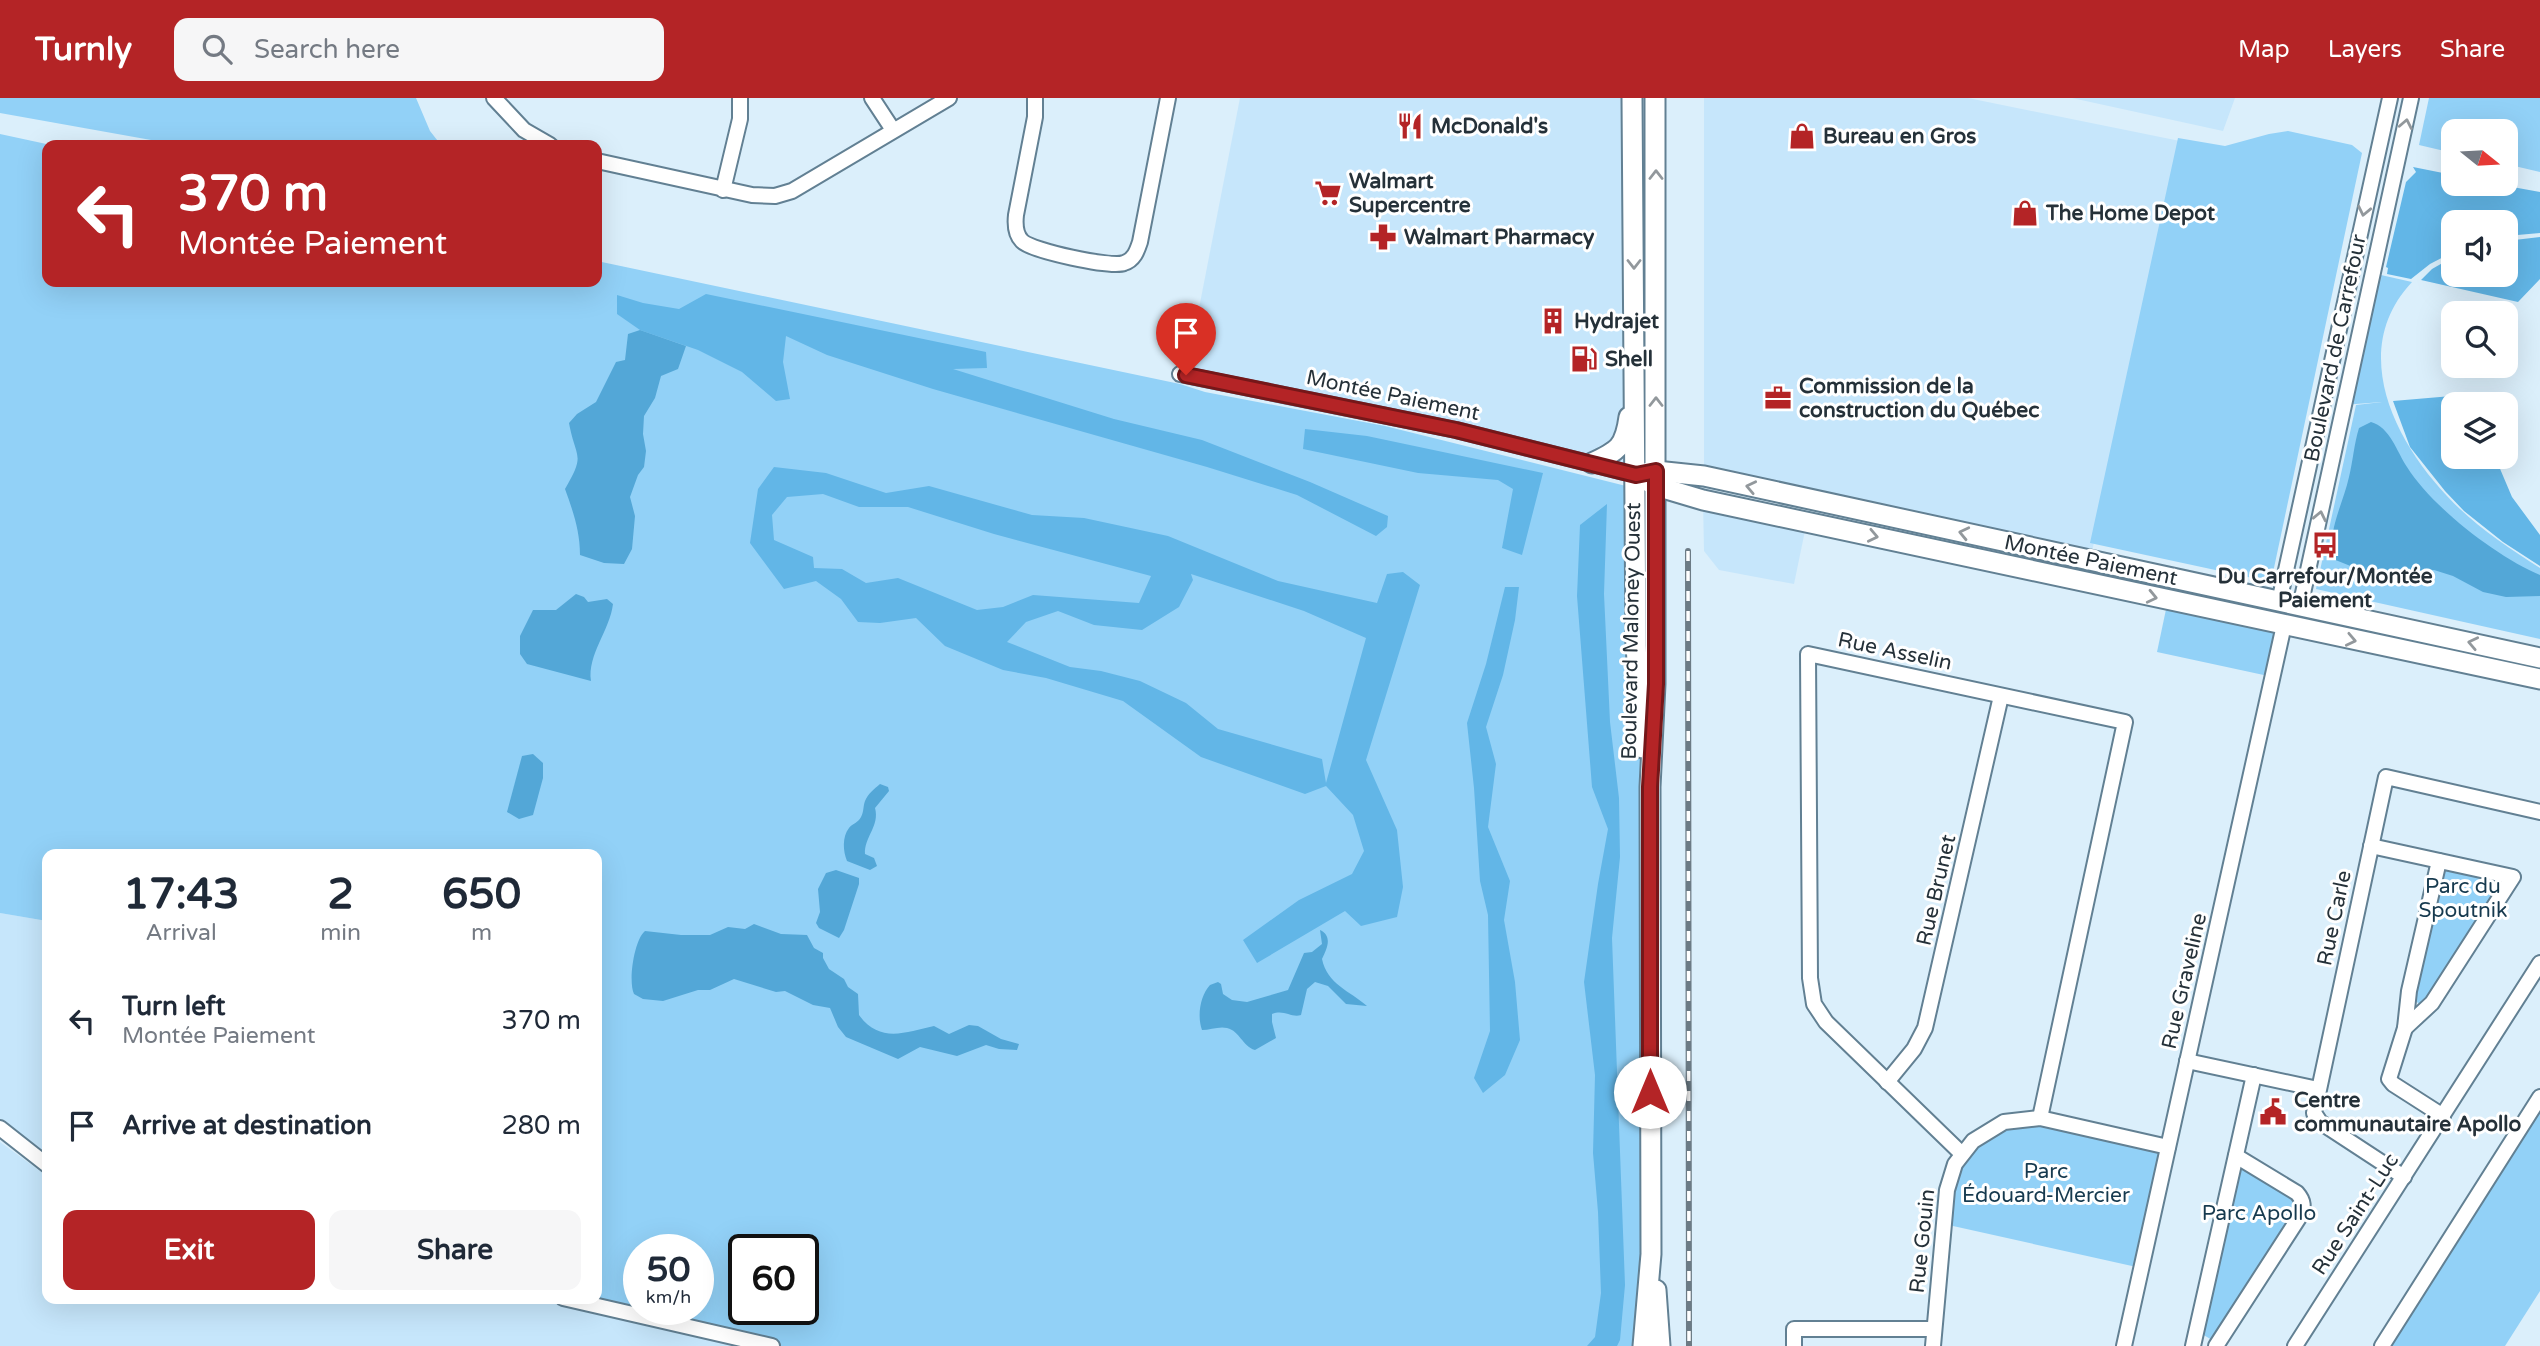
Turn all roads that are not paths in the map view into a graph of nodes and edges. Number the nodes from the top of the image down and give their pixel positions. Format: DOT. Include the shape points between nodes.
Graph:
graph roads {
  1 [pos="494,98"];
  2 [pos="740,98"];
  3 [pos="872,98"];
  4 [pos="949,98"];
  5 [pos="1035,98"];
  6 [pos="1168,98"];
  7 [pos="1632,98"];
  8 [pos="1655,98"];
  9 [pos="2390,98"];
  10 [pos="2411,98"];
  11 [pos="893,130"];
  12 [pos="541,140"];
  13 [pos="602,162"];
  14 [pos="723,190"];
  15 [pos="1180,374"];
  16 [pos="1635,375"];
  17 [pos="1591,463"];
  18 [pos="1636,475"];
  19 [pos="1656,479"];
  20 [pos="2279,602"];
  21 [pos="2300,607"];
  22 [pos="2284,625"];
  23 [pos="2540,658"];
  24 [pos="2540,680"];
  25 [pos="2001,696"];
  26 [pos="1650,787"];
  27 [pos="2540,812"];
  28 [pos="2371,846"];
  29 [pos="2439,861"];
  30 [pos="2540,963"];
  31 [pos="2405,1028"];
  32 [pos="2187,1061"];
  33 [pos="2254,1075"];
  34 [pos="1887,1082"];
  35 [pos="2318,1089"];
  36 [pos="2540,1097"];
  37 [pos="2443,1116"];
  38 [pos="2040,1118"];
  39 [pos="0,1128"];
  40 [pos="2168,1147"];
  41 [pos="1962,1153"];
  42 [pos="2236,1156"];
  43 [pos="42,1161"];
  44 [pos="2404,1177"];
  45 [pos="1651,1254"];
  46 [pos="589,1304"];
  47 [pos="1934,1329"];
  48 [pos="772,1346"];
  49 [pos="1643,1346"];
  50 [pos="1660,1346"];
  51 [pos="1794,1346"];
  52 [pos="1933,1346"];
  53 [pos="2124,1346"];
  54 [pos="2193,1346"];
  55 [pos="2216,1346"];
  56 [pos="2295,1346"];
  57 [pos="2382,1346"];
  1 -- 12 [label="street" via="524,130"];
  2 -- 14 [label="street" via="740,119"];
  3 -- 11 [label="street"];
  4 -- 11 [label="street"];
  5 -- 6 [label="street" via="1016,215 1019,237 1037,249 1113,265 1133,258 1140,242"];
  7 -- 16 [label="main road, Boulevard Maloney Ouest, one-way"];
  19 -- 8 [label="main road, Boulevard Maloney Ouest, one-way"];
  9 -- 20 [label="street, Boulevard de Carrefour, one-way"];
  21 -- 10 [label="street, Boulevard de Carrefour, one-way"];
  11 -- 14 [label="street" via="784,195 765,197"];
  13 -- 14 [label="street"];
  15 -- 17 [label="street, Montée Paiement" via="1456,430"];
  16 -- 17 [label="main road" via="1624,440 1613,454"];
  16 -- 18 [label="main road, Boulevard Maloney Ouest"];
  17 -- 18 [label="street, Montée Paiement"];
  18 -- 19 [label="main road, Montée Paiement"];
  18 -- 26 [label="main road, Boulevard Maloney Ouest" via="1636,646 1641,732"];
  20 -- 19 [label="main road, Montée Paiement, one-way" via="1704,476"];
  19 -- 22 [label="main road, Montée Paiement, one-way" via="1696,499"];
  19 -- 26 [label="main road, Boulevard Maloney Ouest" via="1656,684"];
  20 -- 21 [label="main road, Montée Paiement"];
  20 -- 22 [label="main road"];
  21 -- 22 [label="main road"];
  23 -- 21 [label="main road, Montée Paiement, one-way"];
  22 -- 24 [label="main road, Montée Paiement, one-way"];
  22 -- 32 [label="street, Rue Graveline"];
  25 -- 34 [label="street, Rue Brunet" via="1925,1028"];
  25 -- 34 [label="street, Rue Asselin" via="1808,654 1811,992 1818,1013"];
  25 -- 38 [label="street, Rue Asselin" via="2126,722"];
  26 -- 45 [label="main road, Boulevard Maloney Ouest"];
  27 -- 28 [label="street, Rue Carle" via="2386,777"];
  28 -- 29 [label="street"];
  28 -- 35 [label="street, Rue Carle"];
  29 -- 31 [label="street"];
  29 -- 31 [label="street" via="2514,877 2431,1003"];
  30 -- 37 [label="street, Rue Saint-Luc"];
  31 -- 37 [label="street" via="2389,1079"];
  32 -- 33 [label="street"];
  32 -- 40 [label="street, Rue Graveline"];
  33 -- 35 [label="street"];
  33 -- 42 [label="street"];
  34 -- 41 [label="street, Rue Asselin"];
  35 -- 44 [label="street, Rue Carle" via="2316,1119"];
  36 -- 57 [label="street"];
  37 -- 44 [label="street, Rue Saint-Luc"];
  38 -- 40 [label="street, Rue Gouin"];
  38 -- 41 [label="street, Rue Gouin" via="2014,1119 1993,1127"];
  39 -- 43 [label="street"];
  40 -- 53 [label="street, Rue Graveline"];
  41 -- 47 [label="street, Rue Gouin" via="1947,1191"];
  42 -- 54 [label="street"];
  42 -- 55 [label="street" via="2297,1193 2303,1204 2300,1216"];
  44 -- 56 [label="street, Rue Saint-Luc"];
  45 -- 49 [label="main road, Boulevard Maloney Ouest"];
  45 -- 50 [label="main road, Boulevard Maloney Ouest"];
  46 -- 48 [label="street"];
  47 -- 51 [label="street" via="1794,1329"];
  47 -- 52 [label="street, Rue Gouin"];
}
